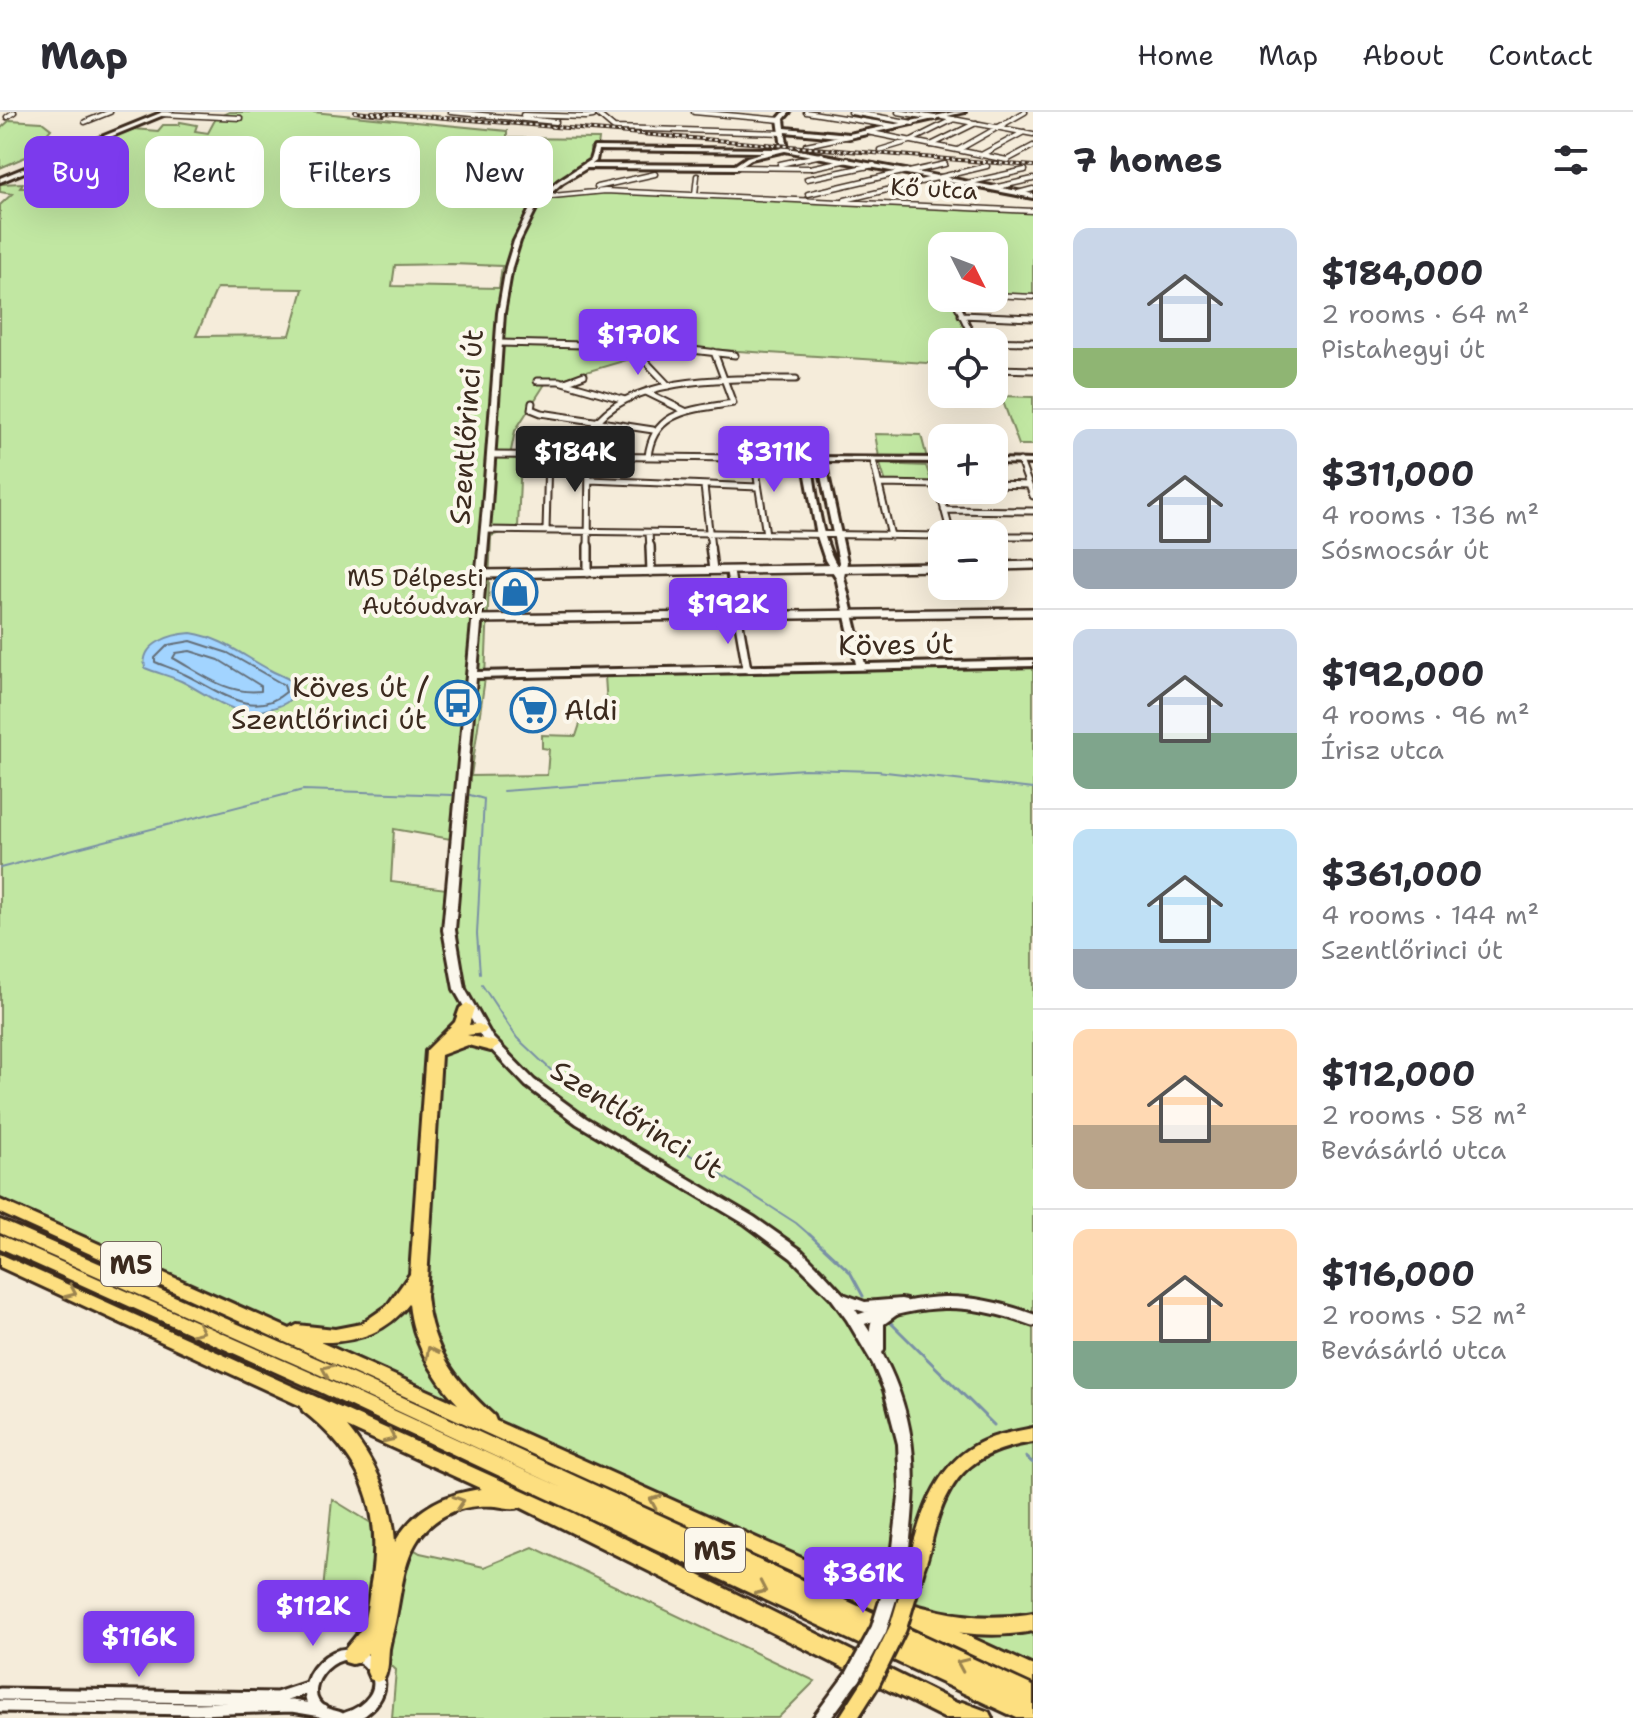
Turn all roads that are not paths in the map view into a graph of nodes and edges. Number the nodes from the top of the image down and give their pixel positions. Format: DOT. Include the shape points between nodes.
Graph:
graph roads {
  1 [pos="14,112"];
  2 [pos="110,112"];
  3 [pos="450,112"];
  4 [pos="594,112"];
  5 [pos="694,112"];
  6 [pos="787,112"];
  7 [pos="806,112"];
  8 [pos="851,112"];
  9 [pos="898,112"];
  10 [pos="962,112"];
  11 [pos="1025,112"];
  12 [pos="164,113"];
  13 [pos="483,115"];
  14 [pos="522,116"];
  15 [pos="7,117"];
  16 [pos="743,117"];
  17 [pos="240,118"];
  18 [pos="938,118"];
  19 [pos="955,119"];
  20 [pos="781,120"];
  21 [pos="85,122"];
  22 [pos="556,122"];
  23 [pos="913,123"];
  24 [pos="977,123"];
  25 [pos="894,126"];
  26 [pos="999,127"];
  27 [pos="784,132"];
  28 [pos="867,132"];
  29 [pos="1025,132"];
  30 [pos="745,133"];
  31 [pos="1033,134"];
  32 [pos="849,136"];
  33 [pos="910,141"];
  34 [pos="806,145"];
  35 [pos="931,145"];
  36 [pos="1033,146"];
  37 [pos="781,150"];
  38 [pos="880,150"];
  39 [pos="958,150"];
  40 [pos="822,155"];
  41 [pos="982,155"];
  42 [pos="848,160"];
  43 [pos="945,164"];
  44 [pos="874,165"];
  45 [pos="584,166"];
  46 [pos="987,166"];
  47 [pos="736,167"];
  48 [pos="766,167"];
  49 [pos="803,168"];
  50 [pos="1025,170"];
  51 [pos="908,172"];
  52 [pos="655,174"];
  53 [pos="697,176"];
  54 [pos="938,177"];
  55 [pos="807,179"];
  56 [pos="1033,179"];
  57 [pos="0,180"];
  58 [pos="967,183"];
  59 [pos="993,188"];
  60 [pos="553,189"];
  61 [pos="1033,189"];
  62 [pos="590,190"];
  63 [pos="1018,193"];
  64 [pos="695,194"];
  65 [pos="553,195"];
  66 [pos="1033,196"];
  67 [pos="808,197"];
  68 [pos="833,202"];
  69 [pos="534,208"];
  70 [pos="1033,211"];
  71 [pos="1008,296"];
  72 [pos="1033,297"];
  73 [pos="960,312"];
  74 [pos="961,315"];
  75 [pos="1033,318"];
  76 [pos="968,328"];
  77 [pos="1008,342"];
  78 [pos="1033,342"];
  79 [pos="500,343"];
  80 [pos="631,346"];
  81 [pos="714,352"];
  82 [pos="735,355"];
  83 [pos="1008,369"];
  84 [pos="1033,370"];
  85 [pos="584,375"];
  86 [pos="796,379"];
  87 [pos="723,380"];
  88 [pos="537,381"];
  89 [pos="565,383"];
  90 [pos="669,386"];
  91 [pos="646,392"];
  92 [pos="625,400"];
  93 [pos="532,403"];
  94 [pos="685,411"];
  95 [pos="595,421"];
  96 [pos="653,430"];
  97 [pos="490,455"];
  98 [pos="548,456"];
  99 [pos="587,456"];
  100 [pos="648,457"];
  101 [pos="754,458"];
  102 [pos="807,459"];
  103 [pos="821,459"];
  104 [pos="873,460"];
  105 [pos="928,460"];
  106 [pos="1008,461"];
  107 [pos="1020,461"];
  108 [pos="1033,462"];
  109 [pos="590,480"];
  110 [pos="880,484"];
  111 [pos="928,484"];
  112 [pos="1008,484"];
  113 [pos="1029,485"];
  114 [pos="704,486"];
  115 [pos="758,487"];
  116 [pos="1033,496"];
  117 [pos="943,504"];
  118 [pos="944,510"];
  119 [pos="1033,511"];
  120 [pos="947,520"];
  121 [pos="485,530"];
  122 [pos="546,531"];
  123 [pos="589,532"];
  124 [pos="649,533"];
  125 [pos="709,533"];
  126 [pos="766,534"];
  127 [pos="821,536"];
  128 [pos="837,536"];
  129 [pos="891,536"];
  130 [pos="928,536"];
  131 [pos="1008,536"];
  132 [pos="1033,536"];
  133 [pos="1033,565"];
  134 [pos="1008,566"];
  135 [pos="928,568"];
  136 [pos="713,570"];
  137 [pos="651,572"];
  138 [pos="730,572"];
  139 [pos="840,572"];
  140 [pos="588,573"];
  141 [pos="480,574"];
  142 [pos="1033,612"];
  143 [pos="849,615"];
  144 [pos="738,616"];
  145 [pos="476,619"];
  146 [pos="1033,663"];
  147 [pos="861,667"];
  148 [pos="747,669"];
  149 [pos="472,675"];
  150 [pos="467,1008"];
  151 [pos="479,1029"];
  152 [pos="456,1031"];
  153 [pos="491,1046"];
  154 [pos="434,1054"];
  155 [pos="0,1206"];
  156 [pos="0,1226"];
  157 [pos="0,1241"];
  158 [pos="0,1260"];
  159 [pos="417,1276"];
  160 [pos="835,1294"];
  161 [pos="901,1304"];
  162 [pos="1033,1320"];
  163 [pos="856,1321"];
  164 [pos="263,1323"];
  165 [pos="877,1354"];
  166 [pos="269,1381"];
  167 [pos="495,1428"];
  168 [pos="1033,1435"];
  169 [pos="564,1518"];
  170 [pos="908,1566"];
  171 [pos="879,1602"];
  172 [pos="1033,1622"];
  173 [pos="352,1655"];
  174 [pos="377,1672"];
  175 [pos="1033,1675"];
  176 [pos="896,1683"];
  177 [pos="310,1687"];
  178 [pos="0,1694"];
  179 [pos="1033,1696"];
  180 [pos="0,1706"];
  181 [pos="322,1711"];
  182 [pos="372,1712"];
  183 [pos="1033,1715"];
  184 [pos="343,1718"];
  185 [pos="821,1718"];
  186 [pos="848,1718"];
  187 [pos="965,1718"];
  188 [pos="983,1718"];
  1 -- 15 [label="street"];
  2 -- 21 [label="street"];
  3 -- 13 [label="street"];
  4 -- 14 [label="street" via="586,117"];
  4 -- 30 [label="street" via="610,127"];
  5 -- 16 [label="street"];
  6 -- 20 [label="main road"];
  7 -- 25 [label="street"];
  8 -- 23 [label="street"];
  9 -- 18 [label="street"];
  10 -- 18 [label="main road"];
  11 -- 26 [label="street"];
  12 -- 17 [label="street"];
  12 -- 57 [label="main road"];
  13 -- 14 [label="street"];
  14 -- 22 [label="street"];
  16 -- 20 [label="street"];
  16 -- 30 [label="street"];
  18 -- 19 [label="street"];
  18 -- 23 [label="main road"];
  19 -- 24 [label="street"];
  19 -- 33 [label="street"];
  20 -- 27 [label="main road"];
  23 -- 25 [label="main road"];
  24 -- 26 [label="street"];
  24 -- 35 [label="street"];
  25 -- 28 [label="main road"];
  26 -- 29 [label="street"];
  26 -- 39 [label="street"];
  27 -- 30 [label="street"];
  27 -- 32 [label="main road"];
  27 -- 37 [label="main road"];
  28 -- 32 [label="main road"];
  28 -- 33 [label="street"];
  29 -- 31 [label="street"];
  29 -- 41 [label="street"];
  32 -- 34 [label="street"];
  33 -- 35 [label="street"];
  33 -- 38 [label="street"];
  35 -- 39 [label="street"];
  36 -- 41 [label="street" via="1006,161"];
  37 -- 40 [label="main road"];
  37 -- 45 [label="main road, Szentlőrinci út" via="596,148 595,158"];
  37 -- 47 [label="main road"];
  39 -- 41 [label="street"];
  40 -- 42 [label="main road"];
  40 -- 48 [label="street"];
  42 -- 44 [label="main road"];
  42 -- 49 [label="street"];
  43 -- 51 [label="street"];
  44 -- 51 [label="main road"];
  44 -- 55 [label="street"];
  45 -- 47 [label="main road"];
  45 -- 60 [label="main road, Szentlőrinci út"];
  46 -- 54 [label="street"];
  47 -- 48 [label="street"];
  48 -- 49 [label="street"];
  49 -- 55 [label="street"];
  50 -- 58 [label="street"];
  51 -- 54 [label="main road"];
  51 -- 67 [label="street"];
  52 -- 62 [label="street"];
  53 -- 64 [label="street"];
  54 -- 58 [label="main road"];
  54 -- 68 [label="street"];
  55 -- 67 [label="street"];
  56 -- 59 [label="street"];
  58 -- 59 [label="main road"];
  59 -- 63 [label="main road"];
  61 -- 63 [label="street"];
  62 -- 64 [label="street"];
  62 -- 65 [label="street"];
  63 -- 66 [label="main road"];
  64 -- 67 [label="street"];
  67 -- 68 [label="street, Kő utca"];
  68 -- 70 [label="street, Kő utca"];
  69 -- 79 [label="main road, Szentlőrinci út" via="509,267"];
  71 -- 72 [label="street"];
  73 -- 74 [label="street"];
  74 -- 75 [label="street"];
  74 -- 76 [label="street"];
  77 -- 78 [label="street"];
  79 -- 80 [label="street"];
  79 -- 97 [label="main road, Szentlőrinci út"];
  80 -- 81 [label="street"];
  80 -- 90 [label="street"];
  81 -- 82 [label="street"];
  81 -- 87 [label="street"];
  83 -- 84 [label="street"];
  85 -- 89 [label="street"];
  86 -- 87 [label="street"];
  87 -- 90 [label="street"];
  87 -- 94 [label="street" via="733,403"];
  88 -- 89 [label="street"];
  89 -- 92 [label="street"];
  90 -- 91 [label="street"];
  91 -- 92 [label="street"];
  91 -- 94 [label="street"];
  92 -- 95 [label="street"];
  93 -- 95 [label="street" via="531,409 541,413"];
  94 -- 96 [label="street"];
  95 -- 96 [label="street"];
  95 -- 99 [label="street" via="585,440"];
  96 -- 100 [label="street"];
  97 -- 98 [label="street"];
  97 -- 121 [label="main road, Szentlőrinci út"];
  98 -- 99 [label="street"];
  98 -- 122 [label="street"];
  99 -- 100 [label="street"];
  99 -- 109 [label="street"];
  100 -- 101 [label="street"];
  101 -- 102 [label="street"];
  101 -- 115 [label="street"];
  102 -- 103 [label="main road"];
  102 -- 127 [label="main road"];
  103 -- 104 [label="main road"];
  103 -- 128 [label="main road"];
  104 -- 105 [label="main road"];
  104 -- 110 [label="street"];
  106 -- 107 [label="main road"];
  107 -- 108 [label="main road"];
  107 -- 113 [label="street"];
  109 -- 114 [label="street"];
  109 -- 123 [label="street"];
  110 -- 111 [label="street"];
  110 -- 129 [label="street"];
  112 -- 113 [label="street"];
  113 -- 116 [label="street"];
  114 -- 115 [label="street"];
  114 -- 125 [label="street"];
  115 -- 126 [label="street"];
  117 -- 118 [label="street"];
  118 -- 119 [label="street"];
  118 -- 120 [label="street"];
  121 -- 122 [label="street"];
  121 -- 141 [label="main road, Szentlőrinci út"];
  122 -- 123 [label="street"];
  123 -- 124 [label="street"];
  123 -- 140 [label="street"];
  124 -- 125 [label="street"];
  124 -- 137 [label="street"];
  125 -- 126 [label="street"];
  125 -- 136 [label="street"];
  126 -- 127 [label="street"];
  127 -- 128 [label="street"];
  127 -- 139 [label="main road"];
  128 -- 129 [label="street"];
  128 -- 139 [label="main road"];
  129 -- 130 [label="street"];
  131 -- 132 [label="street"];
  133 -- 134 [label="street"];
  135 -- 139 [label="street"];
  136 -- 137 [label="street"];
  136 -- 139 [label="street"];
  137 -- 140 [label="street"];
  138 -- 144 [label="street"];
  139 -- 143 [label="main road"];
  140 -- 141 [label="street"];
  141 -- 145 [label="main road, Szentlőrinci út"];
  142 -- 143 [label="street"];
  143 -- 144 [label="street"];
  143 -- 147 [label="main road"];
  144 -- 145 [label="street"];
  144 -- 148 [label="street"];
  145 -- 149 [label="main road, Szentlőrinci út"];
  146 -- 147 [label="main road, Köves út"];
  147 -- 148 [label="main road, Köves út"];
  148 -- 149 [label="main road, Köves út"];
  149 -- 150 [label="main road, Szentlőrinci út" via="449,930 453,972"];
  150 -- 151 [label="main road, Szentlőrinci út"];
  150 -- 152 [label="highway"];
  151 -- 152 [label="highway"];
  151 -- 153 [label="main road, Szentlőrinci út"];
  151 -- 154 [label="highway"];
  152 -- 154 [label="highway" via="438,1044"];
  153 -- 154 [label="highway" via="463,1041"];
  153 -- 160 [label="main road, Szentlőrinci út" via="570,1112 769,1233"];
  154 -- 159 [label="highway"];
  155 -- 164 [label="highway, M5"];
  179 -- 156 [label="highway, M5, one-way" via="333,1373"];
  157 -- 183 [label="highway, M5, one-way"];
  158 -- 166 [label="highway, M5, one-way"];
  159 -- 164 [label="highway" via="390,1316 361,1332 328,1337"];
  167 -- 159 [label="highway, one-way" via="452,1386 430,1354 417,1309"];
  160 -- 161 [label="main road" via="860,1306"];
  160 -- 163 [label="main road, Szentlőrinci út"];
  161 -- 162 [label="street" via="965,1302"];
  161 -- 163 [label="street"];
  161 -- 165 [label="main road" via="877,1322"];
  163 -- 165 [label="main road, Szentlőrinci út"];
  164 -- 167 [label="highway, M5"];
  165 -- 170 [label="main road, Szentlőrinci út" via="905,1445"];
  166 -- 169 [label="highway, M5, one-way"];
  166 -- 173 [label="highway" via="336,1428 357,1454 378,1500 385,1540 375,1621 369,1638"];
  171 -- 167 [label="highway, M5, one-way"];
  168 -- 170 [label="main road" via="986,1447 951,1473"];
  174 -- 169 [label="highway, one-way" via="397,1560 423,1520 455,1502 487,1496"];
  169 -- 176 [label="highway, M5"];
  170 -- 185 [label="main road, Szentlőrinci út, bridge" via="853,1677"];
  170 -- 186 [label="main road, bridge" via="898,1628"];
  171 -- 172 [label="highway" via="961,1627"];
  171 -- 175 [label="main road, M5"];
  173 -- 174 [label="street" via="367,1660"];
  173 -- 177 [label="street" via="324,1662"];
  174 -- 182 [label="street" via="379,1689"];
  176 -- 187 [label="highway"];
  176 -- 188 [label="main road, M5"];
  177 -- 178 [label="street" via="277,1698"];
  177 -- 181 [label="street"];
  180 -- 181 [label="street" via="292,1706"];
  181 -- 184 [label="street"];
  182 -- 184 [label="street"];
}
